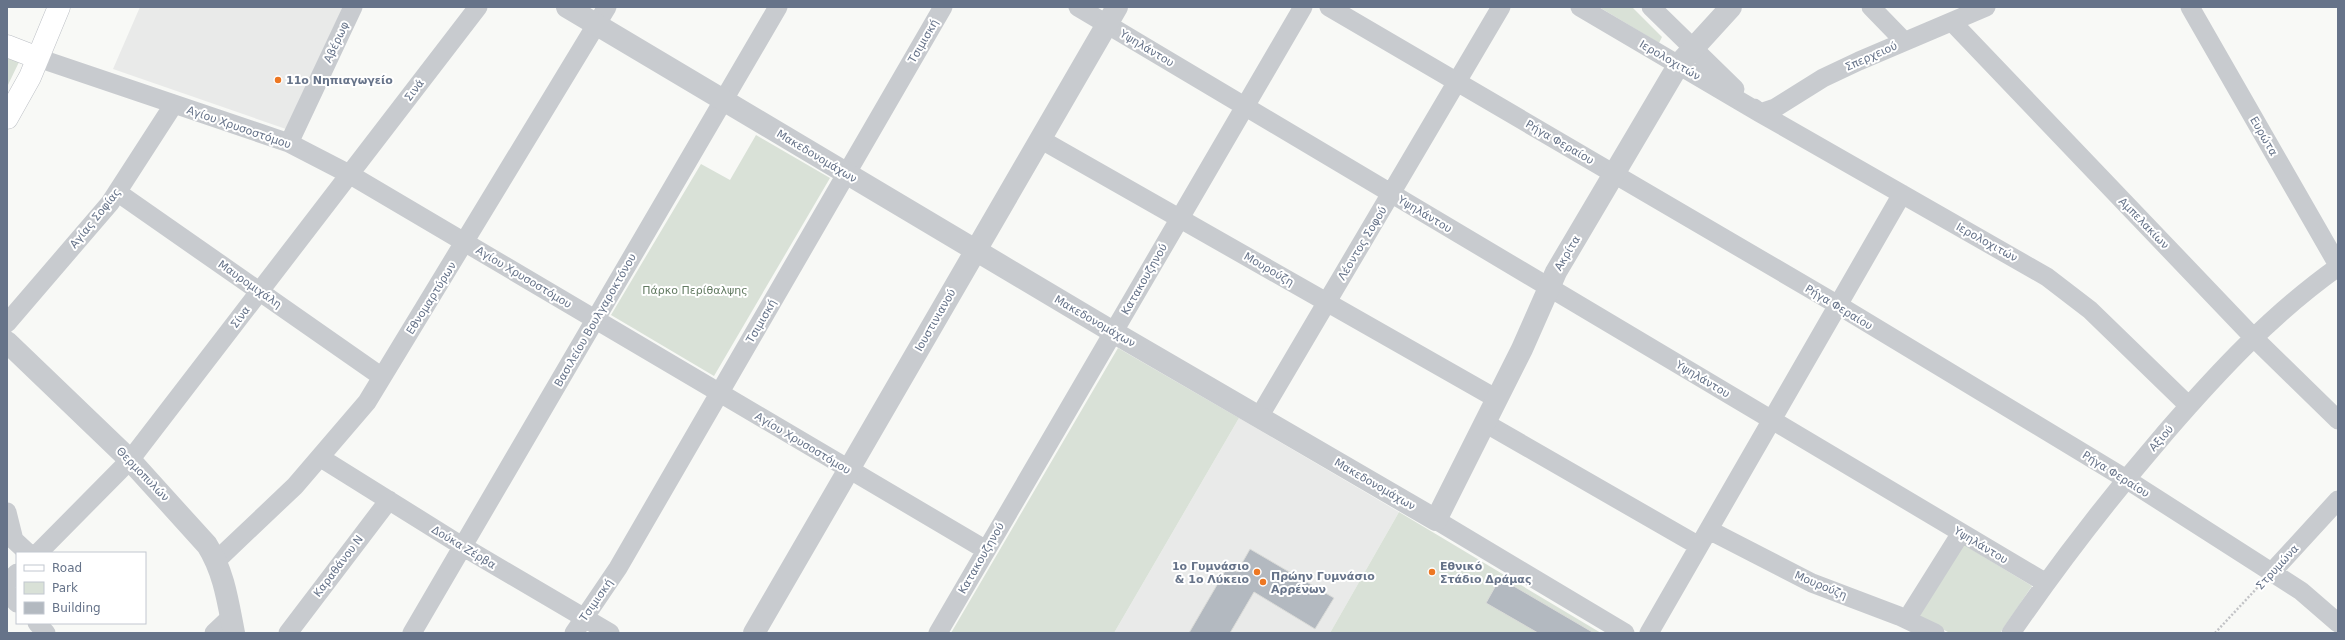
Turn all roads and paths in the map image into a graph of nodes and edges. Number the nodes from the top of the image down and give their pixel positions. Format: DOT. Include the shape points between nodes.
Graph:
graph roads {
  1 [pos="59,7"];
  2 [pos="353,7"];
  3 [pos="478,7"];
  4 [pos="567,7"];
  5 [pos="778,7"];
  6 [pos="943,7"];
  7 [pos="1078,7"];
  8 [pos="1303,7"];
  9 [pos="1329,7"];
  10 [pos="1501,7"];
  11 [pos="1580,7"];
  12 [pos="1651,7"];
  13 [pos="1731,7"];
  14 [pos="1871,7"];
  15 [pos="1986,7"];
  16 [pos="2190,7"];
  17 [pos="602,16"];
  18 [pos="1112,16"];
  19 [pos="1953,23"];
  20 [pos="1904,41"];
  21 [pos="7,46"];
  22 [pos="1685,56"];
  23 [pos="38,58"];
  24 [pos="1456,82"];
  25 [pos="724,101"];
  26 [pos="174,104"];
  27 [pos="1245,106"];
  28 [pos="1760,113"];
  29 [pos="7,118"];
  30 [pos="1040,139"];
  31 [pos="289,143"];
  32 [pos="349,174"];
  33 [pos="847,174"];
  34 [pos="1614,174"];
  35 [pos="117,192"];
  36 [pos="1391,193"];
  37 [pos="1902,194"];
  38 [pos="1179,218"];
  39 [pos="465,242"];
  40 [pos="976,250"];
  41 [pos="2338,266"];
  42 [pos="1550,288"];
  43 [pos="259,291"];
  44 [pos="1326,302"];
  45 [pos="1838,306"];
  46 [pos="596,320"];
  47 [pos="7,323"];
  48 [pos="1113,332"];
  49 [pos="2254,338"];
  50 [pos="7,342"];
  51 [pos="382,377"];
  52 [pos="719,393"];
  53 [pos="1497,400"];
  54 [pos="2189,406"];
  55 [pos="1259,417"];
  56 [pos="1772,420"];
  57 [pos="2338,420"];
  58 [pos="1485,423"];
  59 [pos="321,458"];
  60 [pos="130,460"];
  61 [pos="848,469"];
  62 [pos="2126,479"];
  63 [pos="389,500"];
  64 [pos="2338,500"];
  65 [pos="7,514"];
  66 [pos="1436,520"];
  67 [pos="1961,533"];
  68 [pos="1704,538"];
  69 [pos="462,546"];
  70 [pos="986,550"];
  71 [pos="27,552"];
  72 [pos="39,552"];
  73 [pos="217,560"];
  74 [pos="2272,572"];
  75 [pos="16,574"];
  76 [pos="7,583"];
  77 [pos="2046,583"];
  78 [pos="7,592"];
  79 [pos="16,602"];
  80 [pos="1907,619"];
  81 [pos="2338,623"];
  82 [pos="38,624"];
  83 [pos="232,625"];
  84 [pos="578,625"];
  85 [pos="46,633"];
  86 [pos="214,633"];
  87 [pos="288,633"];
  88 [pos="412,633"];
  89 [pos="610,633"];
  90 [pos="754,633"];
  91 [pos="938,633"];
  92 [pos="1625,633"];
  93 [pos="1650,633"];
  94 [pos="1936,633"];
  95 [pos="2011,633"];
  96 [pos="2215,633"];
  1 -- 23 [label="main road"];
  2 -- 31 [label="street, Αβέρωφ"];
  3 -- 32 [label="street, Σινά"];
  4 -- 17 [label="street, Μακεδονομάχων"];
  5 -- 25 [label="street, Βασιλείου Βουλγαροκτόνου"];
  6 -- 33 [label="street, Τσιμισκή"];
  7 -- 18 [label="street, Υψηλάντου"];
  8 -- 27 [label="street, Κατακουζηνού"];
  9 -- 24 [label="street, Ρήγα Φεραίου"];
  10 -- 24 [label="street, Λέοντος Σοφού"];
  11 -- 22 [label="street, Ιερολοχιτών"];
  12 -- 22 [label="street, Ιερολοχιτών"];
  13 -- 22 [label="street, Ακρίτα"];
  14 -- 20 [label="street"];
  15 -- 19 [label="street, Σπερχειού"];
  16 -- 41 [label="street, Ευρώτα"];
  17 -- 25 [label="street, Μακεδονομάχων"];
  17 -- 39 [label="street, Εθνομαρτύρων"];
  18 -- 27 [label="street, Υψηλάντου"];
  18 -- 30 [label="street, Ιουστινιανού"];
  19 -- 20 [label="street, Σπερχειού"];
  19 -- 49 [label="street, Αμπελακίων"];
  20 -- 28 [label="street, Σπερχειού" via="1838,71 1775,108"];
  21 -- 23 [label="main road"];
  22 -- 28 [label="street, Ιερολοχιτών"];
  22 -- 34 [label="street, Ακρίτα"];
  23 -- 26 [label="street, Αγίου Χρυσοστόμου"];
  23 -- 29 [label="main road"];
  24 -- 34 [label="street, Ρήγα Φεραίου"];
  24 -- 36 [label="street, Λέοντος Σοφού"];
  25 -- 33 [label="street, Μακεδονομάχων"];
  25 -- 46 [label="street, Βασιλείου Βουλγαροκτόνου"];
  26 -- 31 [label="street, Αγίου Χρυσοστόμου"];
  26 -- 35 [label="street, Αγίας Σοφίας"];
  27 -- 36 [label="street, Υψηλάντου"];
  27 -- 38 [label="street, Κατακουζηνού"];
  28 -- 37 [label="street, Ιερολοχιτών"];
  30 -- 38 [label="street, Μουρούζη"];
  30 -- 40 [label="street, Ιουστινιανού"];
  31 -- 32 [label="street, Αγίου Χρυσοστόμου"];
  32 -- 39 [label="street, Αγίου Χρυσοστόμου"];
  32 -- 43 [label="street, Σίνα"];
  33 -- 40 [label="street, Μακεδονομάχων"];
  33 -- 52 [label="street, Τσιμισκή"];
  34 -- 42 [label="street, Ακρίτα" via="1556,272"];
  34 -- 45 [label="street, Ρήγα Φεραίου"];
  35 -- 43 [label="street, Μαυρομιχάλη"];
  35 -- 47 [label="street, Αγίας Σοφίας"];
  36 -- 42 [label="street, Υψηλάντου"];
  36 -- 44 [label="street, Λέοντος Σοφού"];
  37 -- 45 [label="street"];
  37 -- 54 [label="street, Ιερολοχιτών" via="2021,261 2071,294"];
  38 -- 44 [label="street, Μουρούζη"];
  38 -- 48 [label="street, Κατακουζηνού"];
  39 -- 46 [label="street, Αγίου Χρυσοστόμου"];
  39 -- 51 [label="street, Εθνομαρτύρων"];
  40 -- 48 [label="street, Μακεδονομάχων"];
  40 -- 61 [label="street, Ιουστινιανού"];
  41 -- 49 [label="street, Αξιού"];
  42 -- 53 [label="street, Ακρίτα"];
  42 -- 56 [label="street, Υψηλάντου"];
  43 -- 51 [label="street, Μαυρομιχάλη"];
  43 -- 60 [label="street, Σίνα"];
  44 -- 53 [label="street, Μουρούζη"];
  44 -- 55 [label="street, Λέοντος Σοφού"];
  45 -- 56 [label="street"];
  45 -- 62 [label="street, Ρήγα Φεραίου"];
  46 -- 52 [label="street, Αγίου Χρυσοστόμου"];
  46 -- 69 [label="street, Βασιλείου Βουλγαροκτόνου"];
  48 -- 55 [label="street, Μακεδονομάχων"];
  48 -- 70 [label="street, Κατακουζηνού"];
  49 -- 54 [label="street, Αξιού"];
  49 -- 57 [label="street, Αμπελακίων"];
  50 -- 60 [label="street, Θερμοπυλών"];
  51 -- 59 [label="street, Εθνομαρτύρων" via="356,417"];
  52 -- 61 [label="street, Αγίου Χρυσοστόμου"];
  52 -- 84 [label="street, Τσιμισκή" via="618,568"];
  53 -- 58 [label="street, Ακρίτα"];
  54 -- 62 [label="street, Αξιού"];
  55 -- 66 [label="street, Μακεδονομάχων"];
  56 -- 67 [label="street, Υψηλάντου"];
  56 -- 68 [label="street"];
  58 -- 66 [label="street, Ακρίτα"];
  58 -- 68 [label="street, Μουρούζη"];
  59 -- 63 [label="street, Δούκα Ζέρβα"];
  59 -- 73 [label="street, Εθνομαρτύρων"];
  60 -- 72 [label="street"];
  60 -- 73 [label="street, Θερμοπυλών" via="207,545"];
  61 -- 70 [label="street, Αγίου Χρυσοστόμου"];
  61 -- 90 [label="street, Ιουστινιανού"];
  62 -- 74 [label="street, Ρήγα Φεραίου"];
  62 -- 77 [label="street, Αξιού"];
  63 -- 69 [label="street, Δούκα Ζέρβα"];
  63 -- 87 [label="street, Καραθάνου Ν"];
  64 -- 74 [label="street, Στρυμώνα"];
  65 -- 71 [label="street" via="14,540"];
  66 -- 92 [label="street, Μακεδονομάχων"];
  67 -- 77 [label="street, Υψηλάντου"];
  67 -- 80 [label="street"];
  68 -- 80 [label="street, Μουρούζη"];
  68 -- 93 [label="street"];
  69 -- 84 [label="street, Δούκα Ζέρβα"];
  69 -- 88 [label="street, Βασιλείου Βουλγαροκτόνου"];
  70 -- 91 [label="street, Κατακουζηνού"];
  73 -- 83 [label="street, Θερμοπυλών"];
  74 -- 81 [label="street, Ρήγα Φεραίου" via="2307,595"];
  74 -- 96 [label="path, Στρυμώνα"];
  75 -- 76 [label="street"];
  77 -- 95 [label="street, Αξιού"];
  78 -- 79 [label="street"];
  80 -- 94 [label="street, Μουρούζη"];
  82 -- 85 [label="street"];
  83 -- 86 [label="street"];
  84 -- 89 [label="street, Δούκα Ζέρβα"];
}
